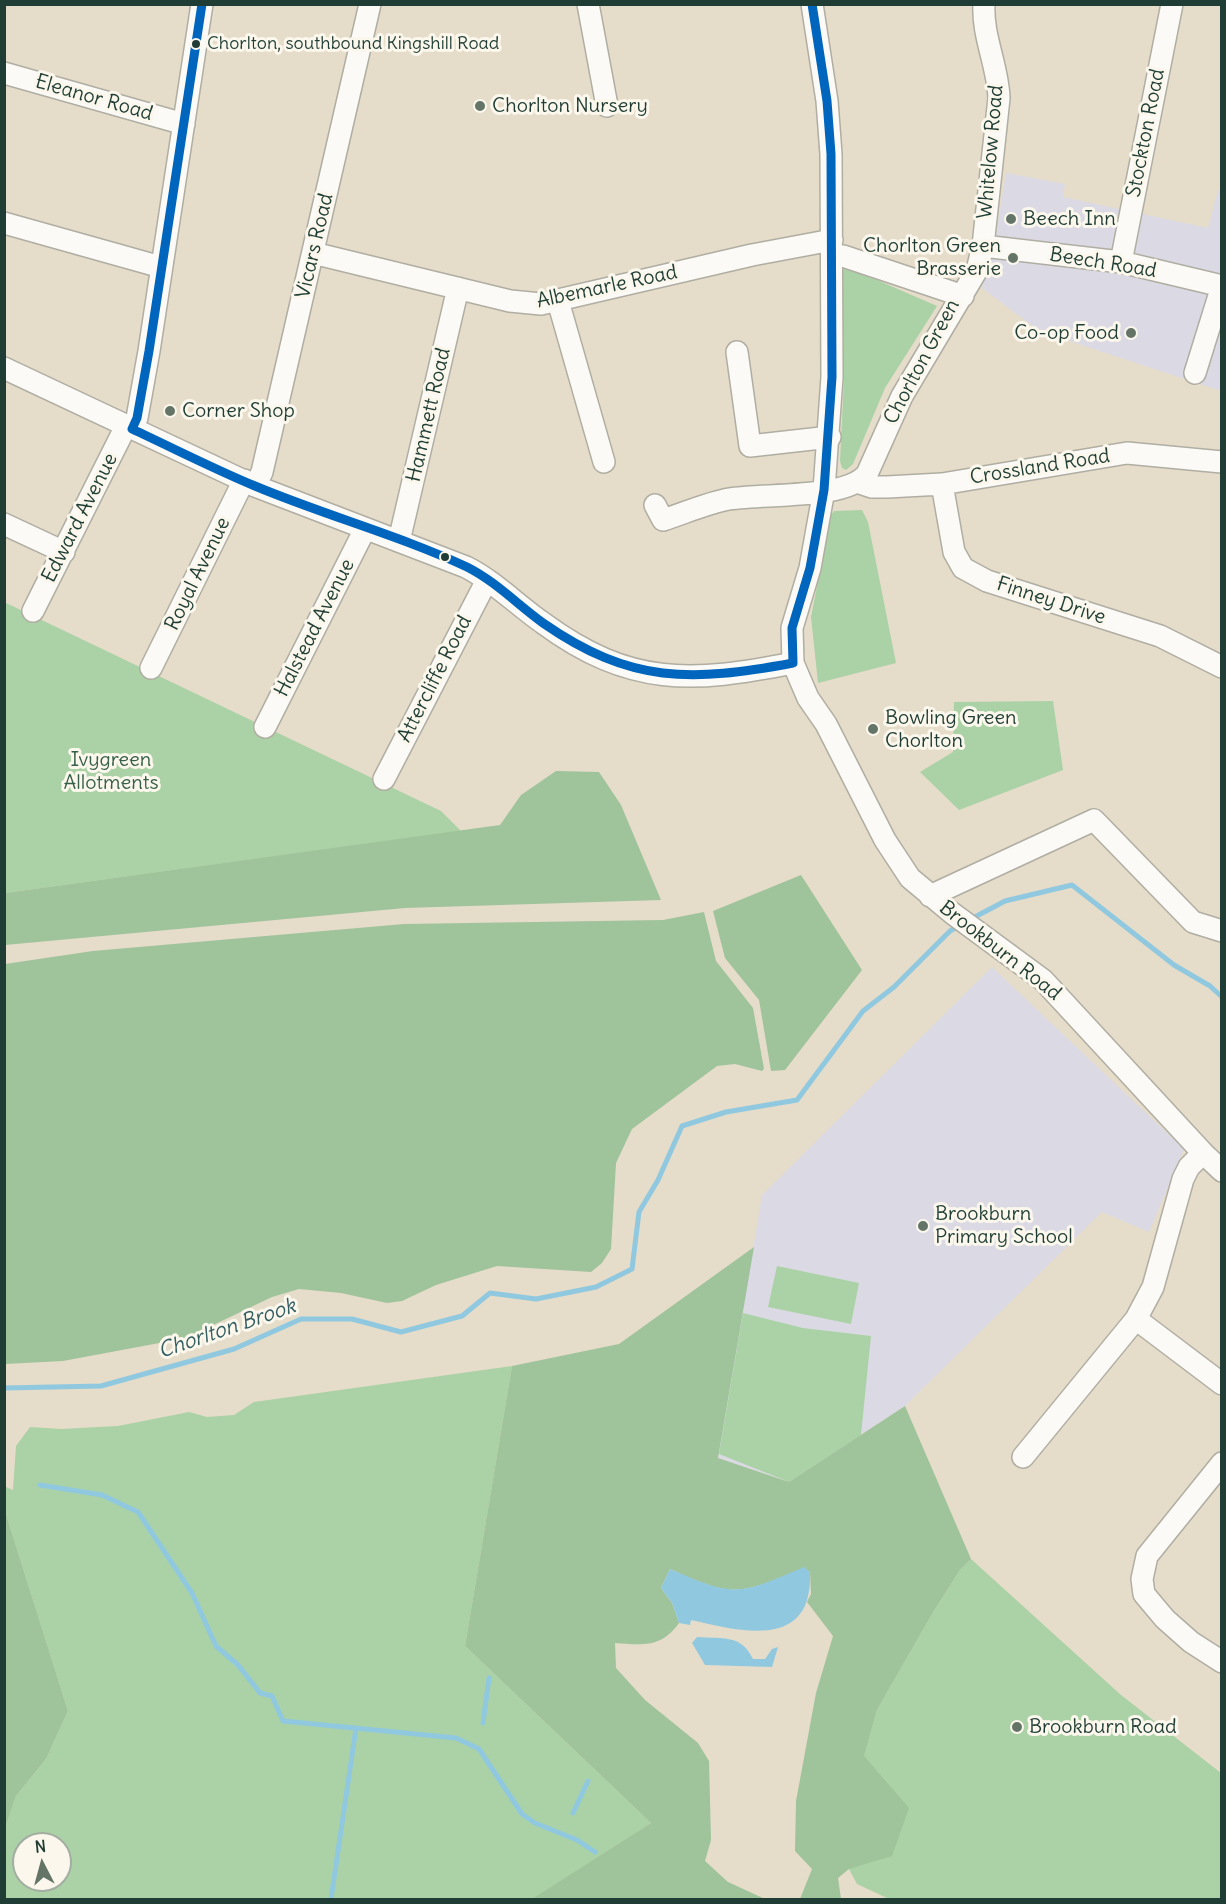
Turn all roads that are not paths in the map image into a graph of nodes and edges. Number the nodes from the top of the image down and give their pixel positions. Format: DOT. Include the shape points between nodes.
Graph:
graph roads {
  1 [pos="202,4"];
  2 [pos="370,4"];
  3 [pos="588,4"];
  4 [pos="812,4"];
  5 [pos="984,4"];
  6 [pos="1172,4"];
  7 [pos="4,73"];
  8 [pos="607,106"];
  9 [pos="184,124"];
  10 [pos="4,223"];
  11 [pos="983,246"];
  12 [pos="832,248"];
  13 [pos="313,253"];
  14 [pos="1121,262"];
  15 [pos="161,267"];
  16 [pos="1221,286"];
  17 [pos="458,288"];
  18 [pos="963,296"];
  19 [pos="558,302"];
  20 [pos="736,352"];
  21 [pos="4,368"];
  22 [pos="1195,373"];
  23 [pos="129,427"];
  24 [pos="830,437"];
  25 [pos="604,462"];
  26 [pos="1221,462"];
  27 [pos="250,483"];
  28 [pos="860,483"];
  29 [pos="942,484"];
  30 [pos="824,490"];
  31 [pos="655,505"];
  32 [pos="4,524"];
  33 [pos="365,529"];
  34 [pos="399,541"];
  35 [pos="64,552"];
  36 [pos="487,580"];
  37 [pos="33,611"];
  38 [pos="793,663"];
  39 [pos="1221,666"];
  40 [pos="151,668"];
  41 [pos="265,727"];
  42 [pos="384,779"];
  43 [pos="930,896"];
  44 [pos="1221,931"];
  45 [pos="1203,1153"];
  46 [pos="1221,1171"];
  47 [pos="1136,1319"];
  48 [pos="1221,1384"];
  49 [pos="1023,1457"];
  50 [pos="1221,1464"];
  51 [pos="1221,1662"];
  1 -- 9 [label="street, Edward Avenue"];
  2 -- 13 [label="street, Vicars Road"];
  3 -- 8 [label="street"];
  4 -- 12 [label="street, Brookburn Road" via="827,101"];
  5 -- 11 [label="street, Whitelow Road" via="999,98"];
  6 -- 14 [label="street, Stockton Road"];
  7 -- 9 [label="street, Eleanor Road"];
  9 -- 15 [label="street, Edward Avenue"];
  10 -- 15 [label="street"];
  11 -- 14 [label="street, Beech Road"];
  11 -- 18 [label="street, Whitelow Road" via="977,270"];
  12 -- 18 [label="street, Chorlton Green" via="843,256"];
  12 -- 19 [label="street, Albemarle Road" via="752,255"];
  12 -- 24 [label="street, Brookburn Road"];
  13 -- 17 [label="street, Albemarle Road"];
  13 -- 27 [label="street, Vicars Road" via="262,472"];
  14 -- 16 [label="street, Beech Road"];
  15 -- 23 [label="street, Edward Avenue" via="137,418"];
  16 -- 22 [label="street"];
  17 -- 19 [label="street, Albemarle Road" via="510,302"];
  17 -- 34 [label="street, Hammett Road"];
  18 -- 28 [label="street, Chorlton Green" via="902,396"];
  19 -- 25 [label="street"];
  20 -- 24 [label="street" via="750,446"];
  21 -- 23 [label="street"];
  23 -- 27 [label="street"];
  23 -- 35 [label="street, Edward Avenue"];
  24 -- 30 [label="street, Brookburn Road"];
  26 -- 29 [label="street, Crossland Road" via="1127,453"];
  27 -- 33 [label="street"];
  27 -- 40 [label="street, Royal Avenue"];
  28 -- 29 [label="street, Crossland Road" via="887,487"];
  28 -- 30 [label="street" via="841,490"];
  29 -- 39 [label="street, Finney Drive" via="954,552 963,568 987,581 1160,636"];
  30 -- 31 [label="street" via="728,499 663,520"];
  30 -- 38 [label="street, Brookburn Road" via="810,567 792,628"];
  32 -- 35 [label="street"];
  33 -- 34 [label="street"];
  33 -- 41 [label="street, Halstead Avenue"];
  34 -- 36 [label="street" via="466,567"];
  35 -- 37 [label="street, Edward Avenue"];
  36 -- 38 [label="street" via="560,636 625,668 650,675 704,676"];
  36 -- 42 [label="street, Attercliffe Road"];
  38 -- 43 [label="street, Brookburn Road" via="885,840 910,878"];
  43 -- 44 [label="street" via="1094,820 1193,922"];
  43 -- 45 [label="street, Brookburn Road" via="1062,998"];
  45 -- 46 [label="street, Brookburn Road"];
  45 -- 47 [label="street" via="1183,1179 1153,1287"];
  47 -- 48 [label="street"];
  47 -- 49 [label="street"];
  50 -- 51 [label="street" via="1147,1556 1142,1579 1144,1594 1165,1619"];
}
